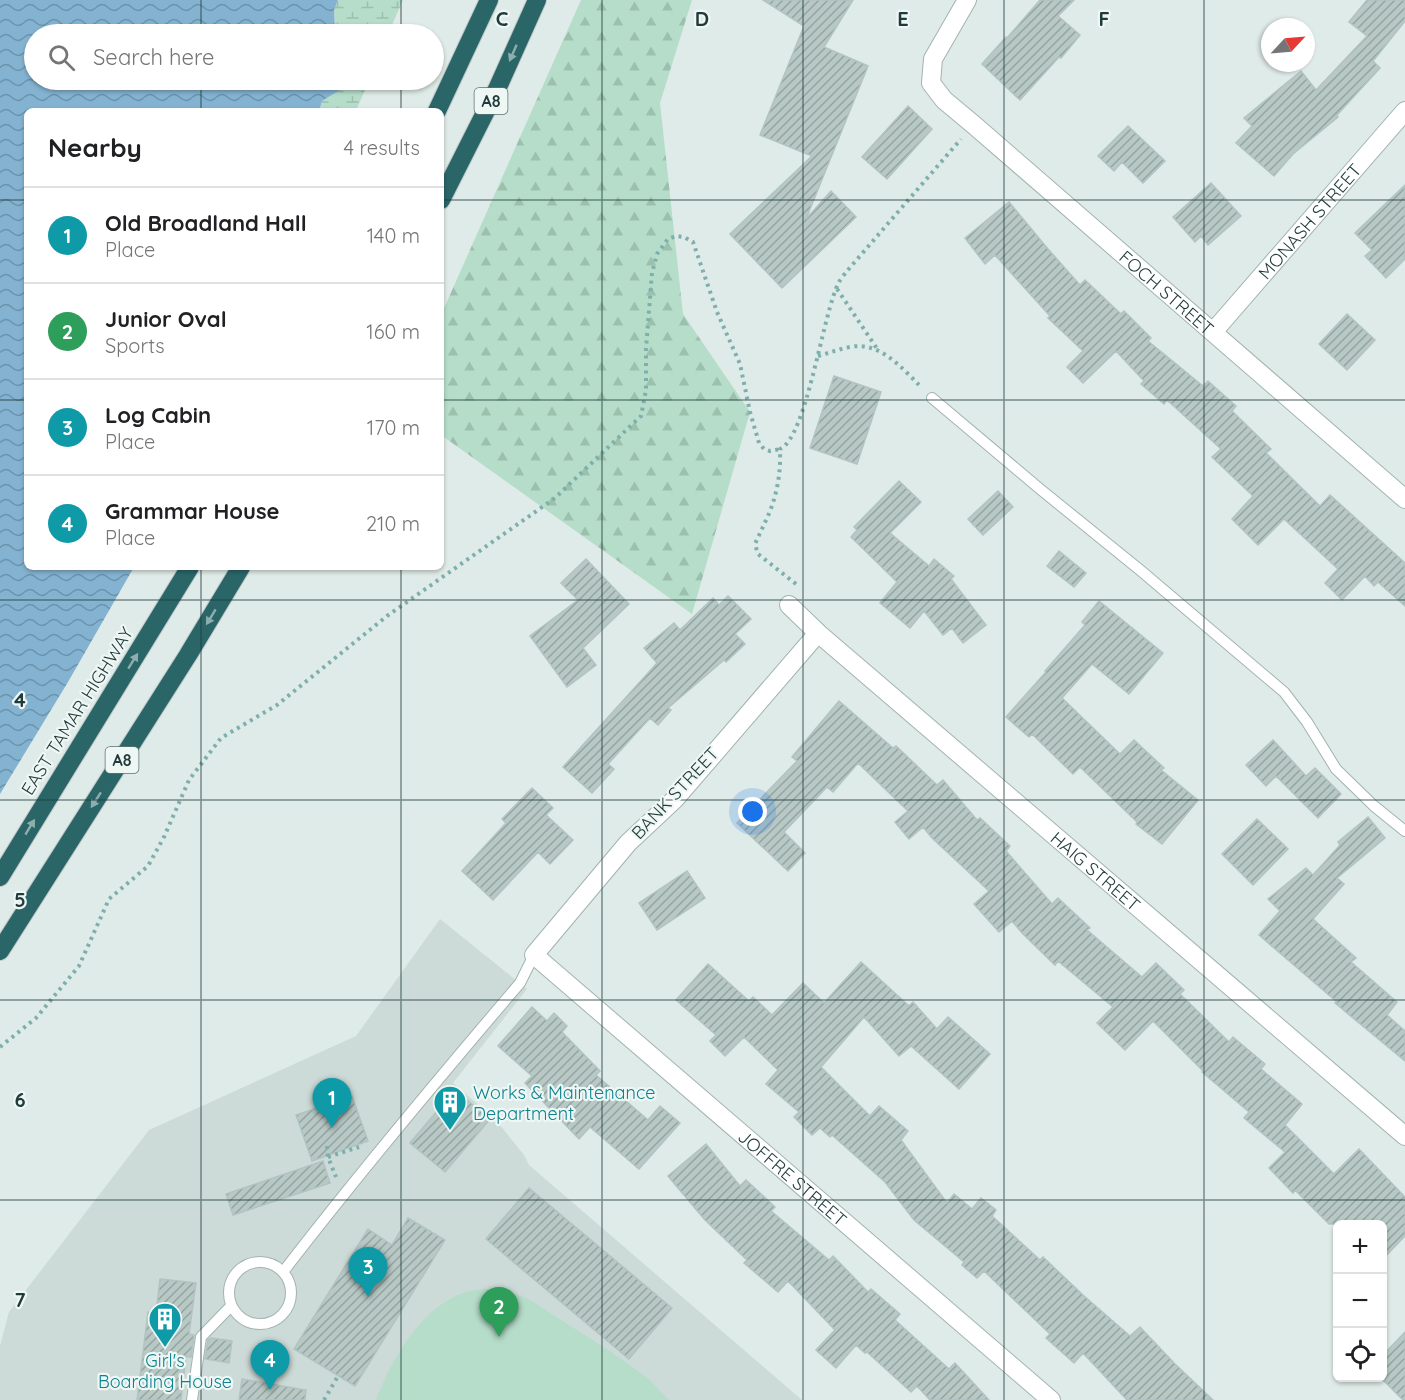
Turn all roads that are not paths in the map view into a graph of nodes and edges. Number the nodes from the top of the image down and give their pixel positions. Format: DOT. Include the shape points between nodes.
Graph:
graph roads {
  1 [pos="489,0"];
  2 [pos="537,0"];
  3 [pos="967,0"];
  4 [pos="438,108"];
  5 [pos="1405,111"];
  6 [pos="444,194"];
  7 [pos="1213,332"];
  8 [pos="932,398"];
  9 [pos="1405,499"];
  10 [pos="188,570"];
  11 [pos="239,570"];
  12 [pos="789,605"];
  13 [pos="818,633"];
  14 [pos="1405,831"];
  15 [pos="0,877"];
  16 [pos="0,951"];
  17 [pos="534,955"];
  18 [pos="1405,1136"];
  19 [pos="283,1272"];
  20 [pos="231,1306"];
  21 [pos="192,1400"];
  22 [pos="1051,1400"];
  1 -- 4 [label="highway, A8"];
  2 -- 6 [label="highway, A8, one-way"];
  3 -- 7 [label="street, FOCH STREET" via="933,59 931,83 944,100"];
  5 -- 7 [label="street, MONASH STREET"];
  7 -- 9 [label="street, FOCH STREET"];
  8 -- 14 [label="lane" via="1284,692 1336,769"];
  15 -- 10 [label="highway, EAST TAMAR HIGHWAY / A8, one-way"];
  11 -- 16 [label="highway, A8, one-way"];
  12 -- 13 [label="street, HAIG STREET"];
  13 -- 17 [label="street, BANK STREET" via="675,799 628,843"];
  13 -- 18 [label="street, HAIG STREET"];
  17 -- 19 [label="lane" via="520,983 401,1123"];
  17 -- 22 [label="street, JOFFRE STREET"];
  19 -- 20 [label="lane" via="256,1262 239,1270 230,1287"];
  19 -- 20 [label="lane" via="291,1300 273,1322 254,1324 244,1320"];
  20 -- 21 [label="lane" via="201,1337"];
}
